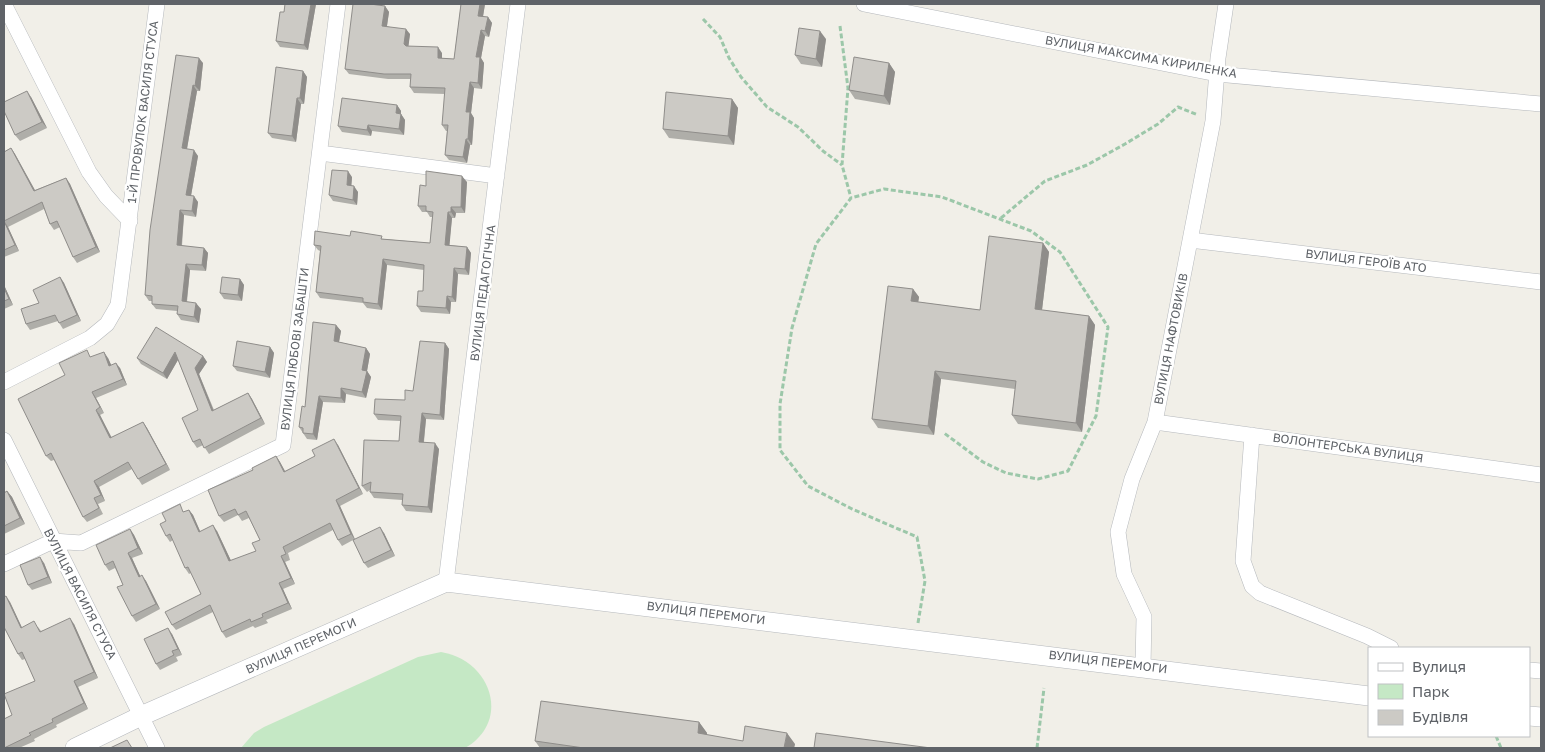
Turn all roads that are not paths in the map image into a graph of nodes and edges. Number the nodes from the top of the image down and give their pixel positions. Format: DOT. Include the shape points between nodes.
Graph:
graph roads {
  1 [pos="4,4"];
  2 [pos="157,4"];
  3 [pos="338,4"];
  4 [pos="518,4"];
  5 [pos="864,4"];
  6 [pos="1226,4"];
  7 [pos="1217,74"];
  8 [pos="1541,104"];
  9 [pos="320,153"];
  10 [pos="497,176"];
  11 [pos="130,221"];
  12 [pos="1190,240"];
  13 [pos="1541,282"];
  14 [pos="4,382"];
  15 [pos="1155,422"];
  16 [pos="1252,435"];
  17 [pos="4,440"];
  18 [pos="1541,475"];
  19 [pos="53,541"];
  20 [pos="4,564"];
  21 [pos="446,582"];
  22 [pos="1389,647"];
  23 [pos="1143,666"];
  24 [pos="1368,696"];
  25 [pos="141,716"];
  26 [pos="75,748"];
  27 [pos="157,748"];
  1 -- 11 [label="street, 1-Й ПРОВУЛОК ВАСИЛЯ СТУСА" via="89,172"];
  2 -- 11 [label="street, 1-Й ПРОВУЛОК ВАСИЛЯ СТУСА"];
  3 -- 9 [label="street, ВУЛИЦЯ ЛЮБОВІ ЗАБАШТИ"];
  4 -- 10 [label="street, ВУЛИЦЯ ПЕДАГОГІЧНА"];
  5 -- 7 [label="street, ВУЛИЦЯ МАКСИМА КИРИЛЕНКА"];
  6 -- 7 [label="street, ВУЛИЦЯ НАФТОВИКІВ"];
  7 -- 8 [label="street, ВУЛИЦЯ МАКСИМА КИРИЛЕНКА"];
  7 -- 12 [label="street, ВУЛИЦЯ НАФТОВИКІВ" via="1214,121"];
  9 -- 10 [label="street"];
  9 -- 19 [label="street, ВУЛИЦЯ ЛЮБОВІ ЗАБАШТИ" via="283,444 81,543"];
  10 -- 21 [label="street, ВУЛИЦЯ ПЕДАГОГІЧНА"];
  11 -- 14 [label="street, 1-Й ПРОВУЛОК ВАСИЛЯ СТУСА" via="118,306 107,324 90,338"];
  12 -- 13 [label="street, ВУЛИЦЯ ГЕРОЇВ АТО"];
  12 -- 15 [label="street, ВУЛИЦЯ НАФТОВИКІВ"];
  15 -- 16 [label="street, ВОЛОНТЕРСЬКА ВУЛИЦЯ"];
  15 -- 23 [label="street, ВУЛИЦЯ НАФТОВИКІВ" via="1132,479 1118,532 1124,574 1144,617"];
  16 -- 18 [label="street, ВОЛОНТЕРСЬКА ВУЛИЦЯ"];
  16 -- 22 [label="street" via="1243,561 1252,586 1260,593"];
  17 -- 19 [label="street, ВУЛИЦЯ ВАСИЛЯ СТУСА"];
  19 -- 20 [label="street"];
  19 -- 25 [label="street, ВУЛИЦЯ ВАСИЛЯ СТУСА"];
  21 -- 23 [label="street, ВУЛИЦЯ ПЕРЕМОГИ"];
  21 -- 25 [label="street, ВУЛИЦЯ ПЕРЕМОГИ"];
  23 -- 24 [label="street, ВУЛИЦЯ ПЕРЕМОГИ"];
  25 -- 26 [label="street, ВУЛИЦЯ ПЕРЕМОГИ"];
  25 -- 27 [label="street, ВУЛИЦЯ ВАСИЛЯ СТУСА"];
}
